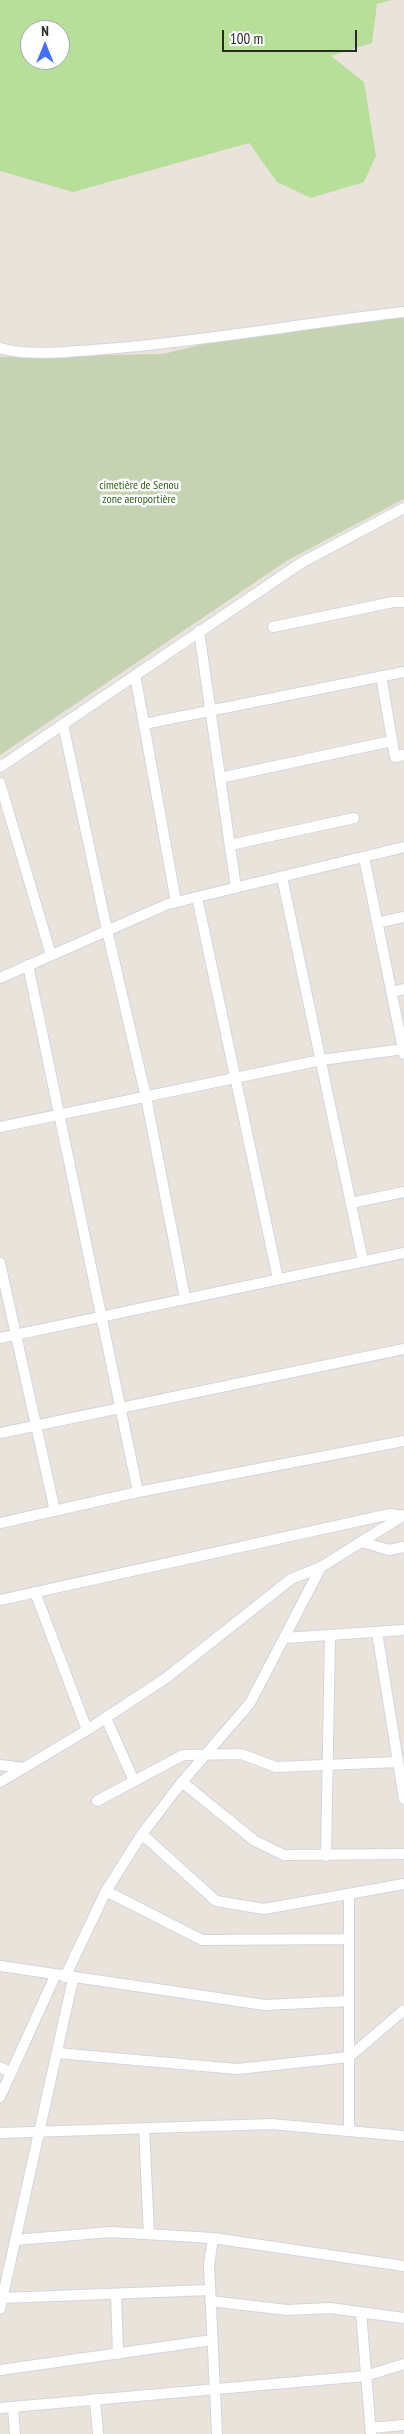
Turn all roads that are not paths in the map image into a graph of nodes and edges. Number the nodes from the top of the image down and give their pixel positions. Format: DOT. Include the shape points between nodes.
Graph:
graph roads {
  1 [pos="404,312"];
  2 [pos="0,348"];
  3 [pos="404,508"];
  4 [pos="404,602"];
  5 [pos="273,627"];
  6 [pos="200,632"];
  7 [pos="404,672"];
  8 [pos="135,675"];
  9 [pos="381,676"];
  10 [pos="211,711"];
  11 [pos="63,724"];
  12 [pos="144,724"];
  13 [pos="392,741"];
  14 [pos="404,755"];
  15 [pos="0,767"];
  16 [pos="220,778"];
  17 [pos="0,783"];
  18 [pos="354,818"];
  19 [pos="230,846"];
  20 [pos="404,847"];
  21 [pos="364,857"];
  22 [pos="282,877"];
  23 [pos="236,888"];
  24 [pos="197,897"];
  25 [pos="176,902"];
  26 [pos="404,917"];
  27 [pos="377,923"];
  28 [pos="107,930"];
  29 [pos="51,955"];
  30 [pos="28,965"];
  31 [pos="0,978"];
  32 [pos="404,989"];
  33 [pos="391,992"];
  34 [pos="404,1051"];
  35 [pos="321,1060"];
  36 [pos="236,1078"];
  37 [pos="146,1097"];
  38 [pos="59,1115"];
  39 [pos="0,1127"];
  40 [pos="404,1192"];
  41 [pos="350,1203"];
  42 [pos="404,1252"];
  43 [pos="362,1261"];
  44 [pos="0,1263"];
  45 [pos="278,1279"];
  46 [pos="185,1298"];
  47 [pos="101,1316"];
  48 [pos="15,1334"];
  49 [pos="0,1338"];
  50 [pos="404,1350"];
  51 [pos="120,1407"];
  52 [pos="36,1425"];
  53 [pos="0,1433"];
  54 [pos="404,1441"];
  55 [pos="138,1492"];
  56 [pos="55,1511"];
  57 [pos="403,1516"];
  58 [pos="0,1523"];
  59 [pos="362,1542"];
  60 [pos="404,1547"];
  61 [pos="322,1568"];
  62 [pos="35,1592"];
  63 [pos="0,1600"];
  64 [pos="404,1630"];
  65 [pos="376,1632"];
  66 [pos="330,1635"];
  67 [pos="284,1638"];
  68 [pos="106,1718"];
  69 [pos="87,1730"];
  70 [pos="205,1755"];
  71 [pos="398,1762"];
  72 [pos="0,1765"];
  73 [pos="328,1765"];
  74 [pos="24,1768"];
  75 [pos="134,1781"];
  76 [pos="0,1782"];
  77 [pos="182,1782"];
  78 [pos="404,1800"];
  79 [pos="97,1801"];
  80 [pos="142,1834"];
  81 [pos="404,1854"];
  82 [pos="326,1856"];
  83 [pos="404,1884"];
  84 [pos="106,1891"];
  85 [pos="349,1894"];
  86 [pos="349,1939"];
  87 [pos="0,1966"];
  88 [pos="64,1977"];
  89 [pos="349,2001"];
  90 [pos="404,2010"];
  91 [pos="57,2053"];
  92 [pos="349,2057"];
  93 [pos="0,2067"];
  94 [pos="11,2073"];
  95 [pos="0,2097"];
  96 [pos="144,2128"];
  97 [pos="349,2131"];
  98 [pos="39,2132"];
  99 [pos="0,2133"];
  100 [pos="404,2136"];
  101 [pos="149,2234"];
  102 [pos="213,2238"];
  103 [pos="15,2240"];
  104 [pos="404,2266"];
  105 [pos="116,2294"];
  106 [pos="210,2296"];
  107 [pos="1,2303"];
  108 [pos="361,2312"];
  109 [pos="404,2318"];
  110 [pos="212,2340"];
  111 [pos="118,2354"];
  112 [pos="404,2364"];
  113 [pos="0,2370"];
  114 [pos="365,2376"];
  115 [pos="215,2389"];
  116 [pos="95,2400"];
  117 [pos="13,2407"];
  118 [pos="0,2408"];
  119 [pos="404,2425"];
  120 [pos="370,2431"];
  121 [pos="15,2434"];
  122 [pos="98,2434"];
  123 [pos="217,2434"];
  1 -- 2 [label="street" via="309,322 147,346 64,352"];
  3 -- 6 [label="street" via="301,563"];
  4 -- 5 [label="street"];
  6 -- 8 [label="street"];
  6 -- 10 [label="street"];
  7 -- 9 [label="street"];
  8 -- 11 [label="street"];
  8 -- 12 [label="street"];
  9 -- 10 [label="street"];
  9 -- 13 [label="street"];
  10 -- 12 [label="street"];
  10 -- 16 [label="street"];
  11 -- 15 [label="street"];
  11 -- 28 [label="street"];
  12 -- 25 [label="street"];
  13 -- 14 [label="street" via="395,757"];
  13 -- 16 [label="street"];
  16 -- 19 [label="street"];
  17 -- 29 [label="street"];
  18 -- 19 [label="street"];
  19 -- 23 [label="street"];
  20 -- 21 [label="street"];
  21 -- 22 [label="street"];
  21 -- 27 [label="street"];
  22 -- 23 [label="street"];
  22 -- 35 [label="street"];
  23 -- 24 [label="street"];
  24 -- 25 [label="street"];
  24 -- 36 [label="street"];
  25 -- 28 [label="street"];
  26 -- 27 [label="street"];
  27 -- 33 [label="street"];
  28 -- 29 [label="street"];
  28 -- 37 [label="street"];
  29 -- 30 [label="street"];
  30 -- 31 [label="street"];
  30 -- 38 [label="street"];
  32 -- 33 [label="street"];
  33 -- 34 [label="street"];
  34 -- 35 [label="street"];
  35 -- 36 [label="street"];
  35 -- 41 [label="street"];
  36 -- 37 [label="street"];
  36 -- 45 [label="street"];
  37 -- 38 [label="street"];
  37 -- 46 [label="street"];
  38 -- 39 [label="street"];
  38 -- 47 [label="street"];
  40 -- 41 [label="street"];
  41 -- 43 [label="street"];
  42 -- 43 [label="street"];
  43 -- 45 [label="street"];
  44 -- 48 [label="street"];
  45 -- 46 [label="street"];
  46 -- 47 [label="street"];
  47 -- 48 [label="street"];
  47 -- 51 [label="street"];
  48 -- 49 [label="street"];
  48 -- 52 [label="street"];
  50 -- 51 [label="street"];
  51 -- 52 [label="street"];
  51 -- 55 [label="street"];
  52 -- 53 [label="street"];
  52 -- 56 [label="street"];
  54 -- 55 [label="street"];
  55 -- 56 [label="street"];
  56 -- 58 [label="street"];
  57 -- 59 [label="street"];
  57 -- 62 [label="street" via="390,1514"];
  59 -- 60 [label="street" via="389,1550"];
  59 -- 61 [label="street"];
  61 -- 67 [label="street"];
  61 -- 68 [label="street" via="291,1579 166,1678"];
  62 -- 63 [label="street"];
  62 -- 69 [label="street"];
  64 -- 65 [label="street"];
  65 -- 66 [label="street"];
  65 -- 71 [label="street"];
  66 -- 67 [label="street"];
  66 -- 73 [label="street"];
  67 -- 70 [label="street" via="250,1703"];
  68 -- 69 [label="street"];
  68 -- 75 [label="street"];
  69 -- 74 [label="street"];
  70 -- 73 [label="street" via="241,1754 276,1767"];
  70 -- 75 [label="street" via="182,1755"];
  70 -- 77 [label="street"];
  71 -- 73 [label="street"];
  71 -- 78 [label="street"];
  72 -- 74 [label="street"];
  73 -- 82 [label="street"];
  74 -- 76 [label="street"];
  75 -- 79 [label="street"];
  77 -- 80 [label="street"];
  77 -- 82 [label="street" via="255,1841 284,1855"];
  80 -- 84 [label="street"];
  80 -- 85 [label="street" via="216,1901 264,1908"];
  81 -- 82 [label="street"];
  83 -- 85 [label="street"];
  84 -- 86 [label="street" via="202,1940"];
  84 -- 88 [label="street"];
  85 -- 86 [label="street"];
  86 -- 89 [label="street"];
  87 -- 88 [label="street"];
  88 -- 89 [label="street" via="265,2006"];
  88 -- 91 [label="street"];
  88 -- 94 [label="street"];
  89 -- 92 [label="street"];
  90 -- 92 [label="street"];
  91 -- 92 [label="street" via="237,2068"];
  91 -- 98 [label="street"];
  92 -- 97 [label="street"];
  93 -- 94 [label="street"];
  94 -- 95 [label="street"];
  96 -- 97 [label="street" via="271,2124"];
  96 -- 98 [label="street"];
  96 -- 101 [label="street"];
  97 -- 100 [label="street"];
  98 -- 99 [label="street"];
  98 -- 103 [label="street"];
  101 -- 102 [label="street"];
  101 -- 103 [label="street" via="111,2232"];
  102 -- 104 [label="street"];
  102 -- 106 [label="street" via="209,2265"];
  103 -- 107 [label="street"];
  105 -- 106 [label="street"];
  105 -- 107 [label="street"];
  105 -- 111 [label="street"];
  106 -- 108 [label="street" via="287,2310 330,2308"];
  106 -- 110 [label="street"];
  108 -- 109 [label="street"];
  108 -- 114 [label="street"];
  110 -- 111 [label="street"];
  110 -- 115 [label="street"];
  111 -- 113 [label="street"];
  112 -- 114 [label="street"];
  114 -- 115 [label="street"];
  114 -- 120 [label="street"];
  115 -- 116 [label="street"];
  115 -- 123 [label="street"];
  116 -- 117 [label="street"];
  116 -- 122 [label="street"];
  117 -- 118 [label="street"];
  117 -- 121 [label="street"];
  119 -- 120 [label="street"];
}
